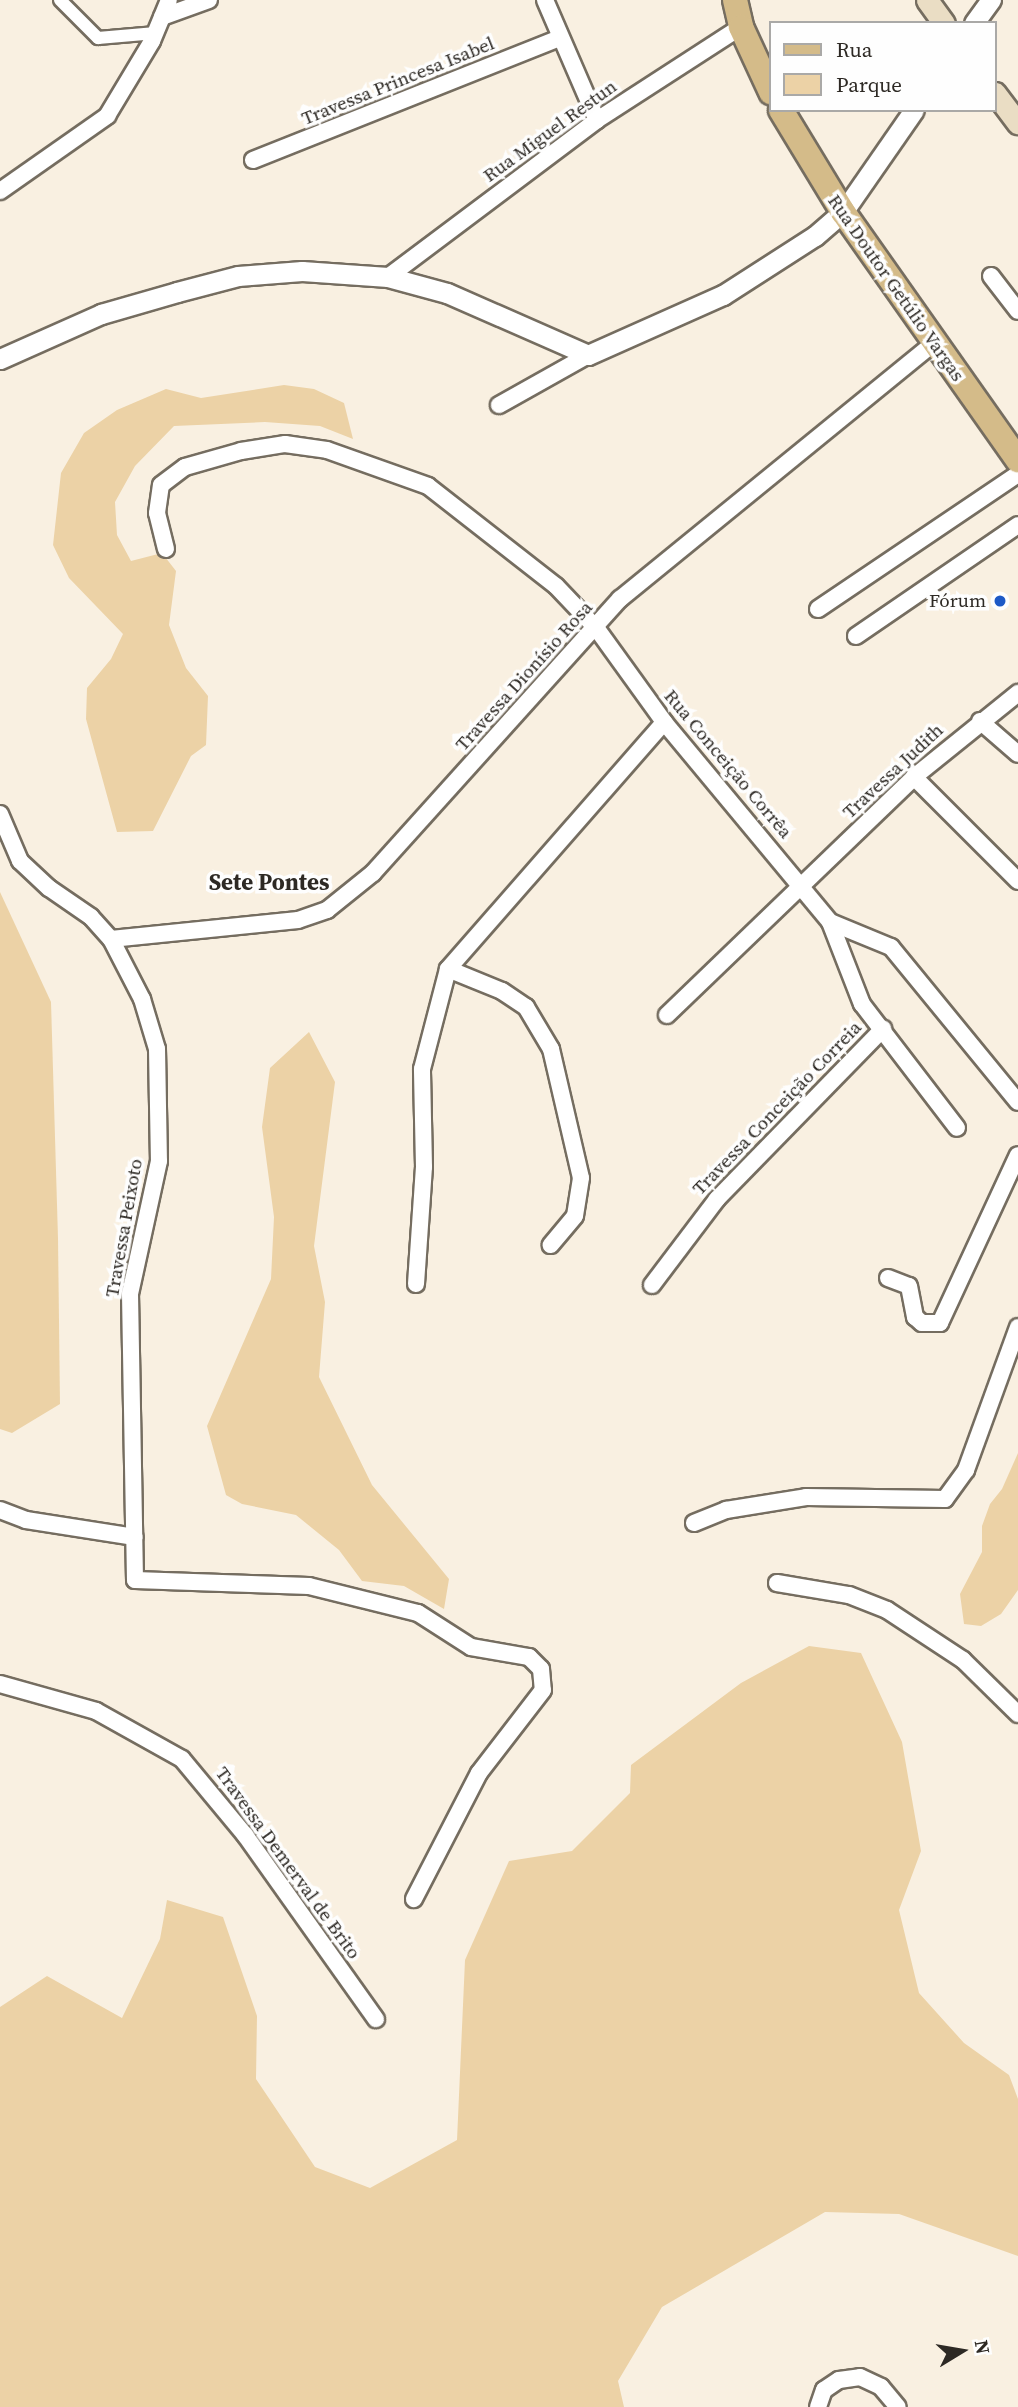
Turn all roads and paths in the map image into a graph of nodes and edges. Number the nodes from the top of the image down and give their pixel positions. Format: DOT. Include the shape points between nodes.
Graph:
graph roads {
  1 [pos="60,0"];
  2 [pos="169,0"];
  3 [pos="209,0"];
  4 [pos="545,0"];
  5 [pos="735,0"];
  6 [pos="928,0"];
  7 [pos="991,0"];
  8 [pos="162,17"];
  9 [pos="943,21"];
  10 [pos="975,21"];
  11 [pos="741,27"];
  12 [pos="156,33"];
  13 [pos="559,38"];
  14 [pos="769,88"];
  15 [pos="997,96"];
  16 [pos="782,112"];
  17 [pos="913,112"];
  18 [pos="597,120"];
  19 [pos="1018,123"];
  20 [pos="253,160"];
  21 [pos="0,191"];
  22 [pos="843,212"];
  23 [pos="991,276"];
  24 [pos="388,277"];
  25 [pos="1018,311"];
  26 [pos="933,344"];
  27 [pos="588,355"];
  28 [pos="0,359"];
  29 [pos="499,405"];
  30 [pos="1018,460"];
  31 [pos="1018,474"];
  32 [pos="1018,525"];
  33 [pos="166,549"];
  34 [pos="818,609"];
  35 [pos="597,629"];
  36 [pos="856,636"];
  37 [pos="1018,693"];
  38 [pos="980,721"];
  39 [pos="664,722"];
  40 [pos="1018,754"];
  41 [pos="914,777"];
  42 [pos="0,814"];
  43 [pos="1018,881"];
  44 [pos="804,887"];
  45 [pos="830,922"];
  46 [pos="111,939"];
  47 [pos="448,969"];
  48 [pos="667,1015"];
  49 [pos="883,1029"];
  50 [pos="1018,1102"];
  51 [pos="957,1128"];
  52 [pos="1018,1155"];
  53 [pos="551,1245"];
  54 [pos="888,1278"];
  55 [pos="416,1284"];
  56 [pos="652,1284"];
  57 [pos="1018,1327"];
  58 [pos="0,1510"];
  59 [pos="694,1523"];
  60 [pos="135,1537"];
  61 [pos="777,1583"];
  62 [pos="0,1684"];
  63 [pos="1018,1714"];
  64 [pos="414,1899"];
  65 [pos="376,2020"];
  66 [pos="818,2407"];
  67 [pos="898,2407"];
  1 -- 12 [label="street" via="98,38"];
  2 -- 8 [label="street"];
  3 -- 8 [label="street"];
  4 -- 13 [label="street"];
  5 -- 11 [label="main road"];
  6 -- 9 [label="main road"];
  7 -- 10 [label="street"];
  8 -- 12 [label="street"];
  11 -- 14 [label="main road"];
  11 -- 18 [label="street, Rua Miguel Restun"];
  12 -- 21 [label="street" via="107,116"];
  13 -- 18 [label="street"];
  13 -- 20 [label="street, Travessa Princesa Isabel"];
  15 -- 19 [label="main road"];
  16 -- 22 [label="main road, Rua Doutor Getúlio Vargas"];
  17 -- 22 [label="street"];
  18 -- 24 [label="street, Rua Miguel Restun"];
  22 -- 26 [label="main road, Rua Doutor Getúlio Vargas"];
  22 -- 27 [label="street" via="723,295"];
  23 -- 25 [label="street"];
  24 -- 27 [label="street" via="447,293"];
  24 -- 28 [label="street" via="302,271 238,276 101,314"];
  26 -- 30 [label="main road, Rua Doutor Getúlio Vargas"];
  26 -- 35 [label="street, Travessa Dionísio Rosa" via="620,599"];
  27 -- 29 [label="street"];
  31 -- 34 [label="street"];
  32 -- 36 [label="street"];
  33 -- 35 [label="street, Rua Conceição Corrêa" via="156,496 170,474 285,444 327,450 428,486 556,586"];
  35 -- 39 [label="street, Rua Conceição Corrêa"];
  35 -- 46 [label="street, Travessa Dionísio Rosa" via="373,873 327,910 298,920"];
  37 -- 38 [label="street, Travessa Judith"];
  38 -- 40 [label="street"];
  38 -- 41 [label="street, Travessa Judith"];
  39 -- 44 [label="street, Rua Conceição Corrêa"];
  39 -- 47 [label="street"];
  41 -- 43 [label="street"];
  41 -- 44 [label="street, Travessa Judith"];
  42 -- 46 [label="street, Travessa Peixoto" via="20,861 91,917"];
  44 -- 45 [label="street, Rua Conceição Corrêa"];
  44 -- 48 [label="street, Travessa Judith"];
  45 -- 49 [label="street, Rua Conceição Corrêa" via="862,1004"];
  45 -- 50 [label="street" via="891,947"];
  46 -- 60 [label="street, Travessa Peixoto" via="142,999 157,1049 159,1161 130,1294"];
  47 -- 53 [label="street" via="502,991 526,1007 551,1049 581,1178 575,1216"];
  47 -- 55 [label="street" via="422,1069 424,1167"];
  49 -- 51 [label="street, Rua Conceição Corrêa"];
  49 -- 56 [label="street, Travessa Conceição Correia" via="717,1199"];
  52 -- 54 [label="street" via="940,1323 922,1323 915,1317 909,1286"];
  57 -- 59 [label="street" via="966,1470 945,1499 908,1502 806,1497 726,1510"];
  58 -- 60 [label="street" via="26,1520"];
  60 -- 64 [label="street, Travessa Peixoto" via="135,1580 309,1586 418,1612 471,1647 537,1662 543,1690 479,1773"];
  61 -- 63 [label="street" via="849,1595 887,1610 963,1660"];
  62 -- 65 [label="street, Travessa Demerval de Brito" via="96,1711 182,1759 245,1835"];
  66 -- 67 [label="street" via="824,2390 860,2377 881,2387"];
}
